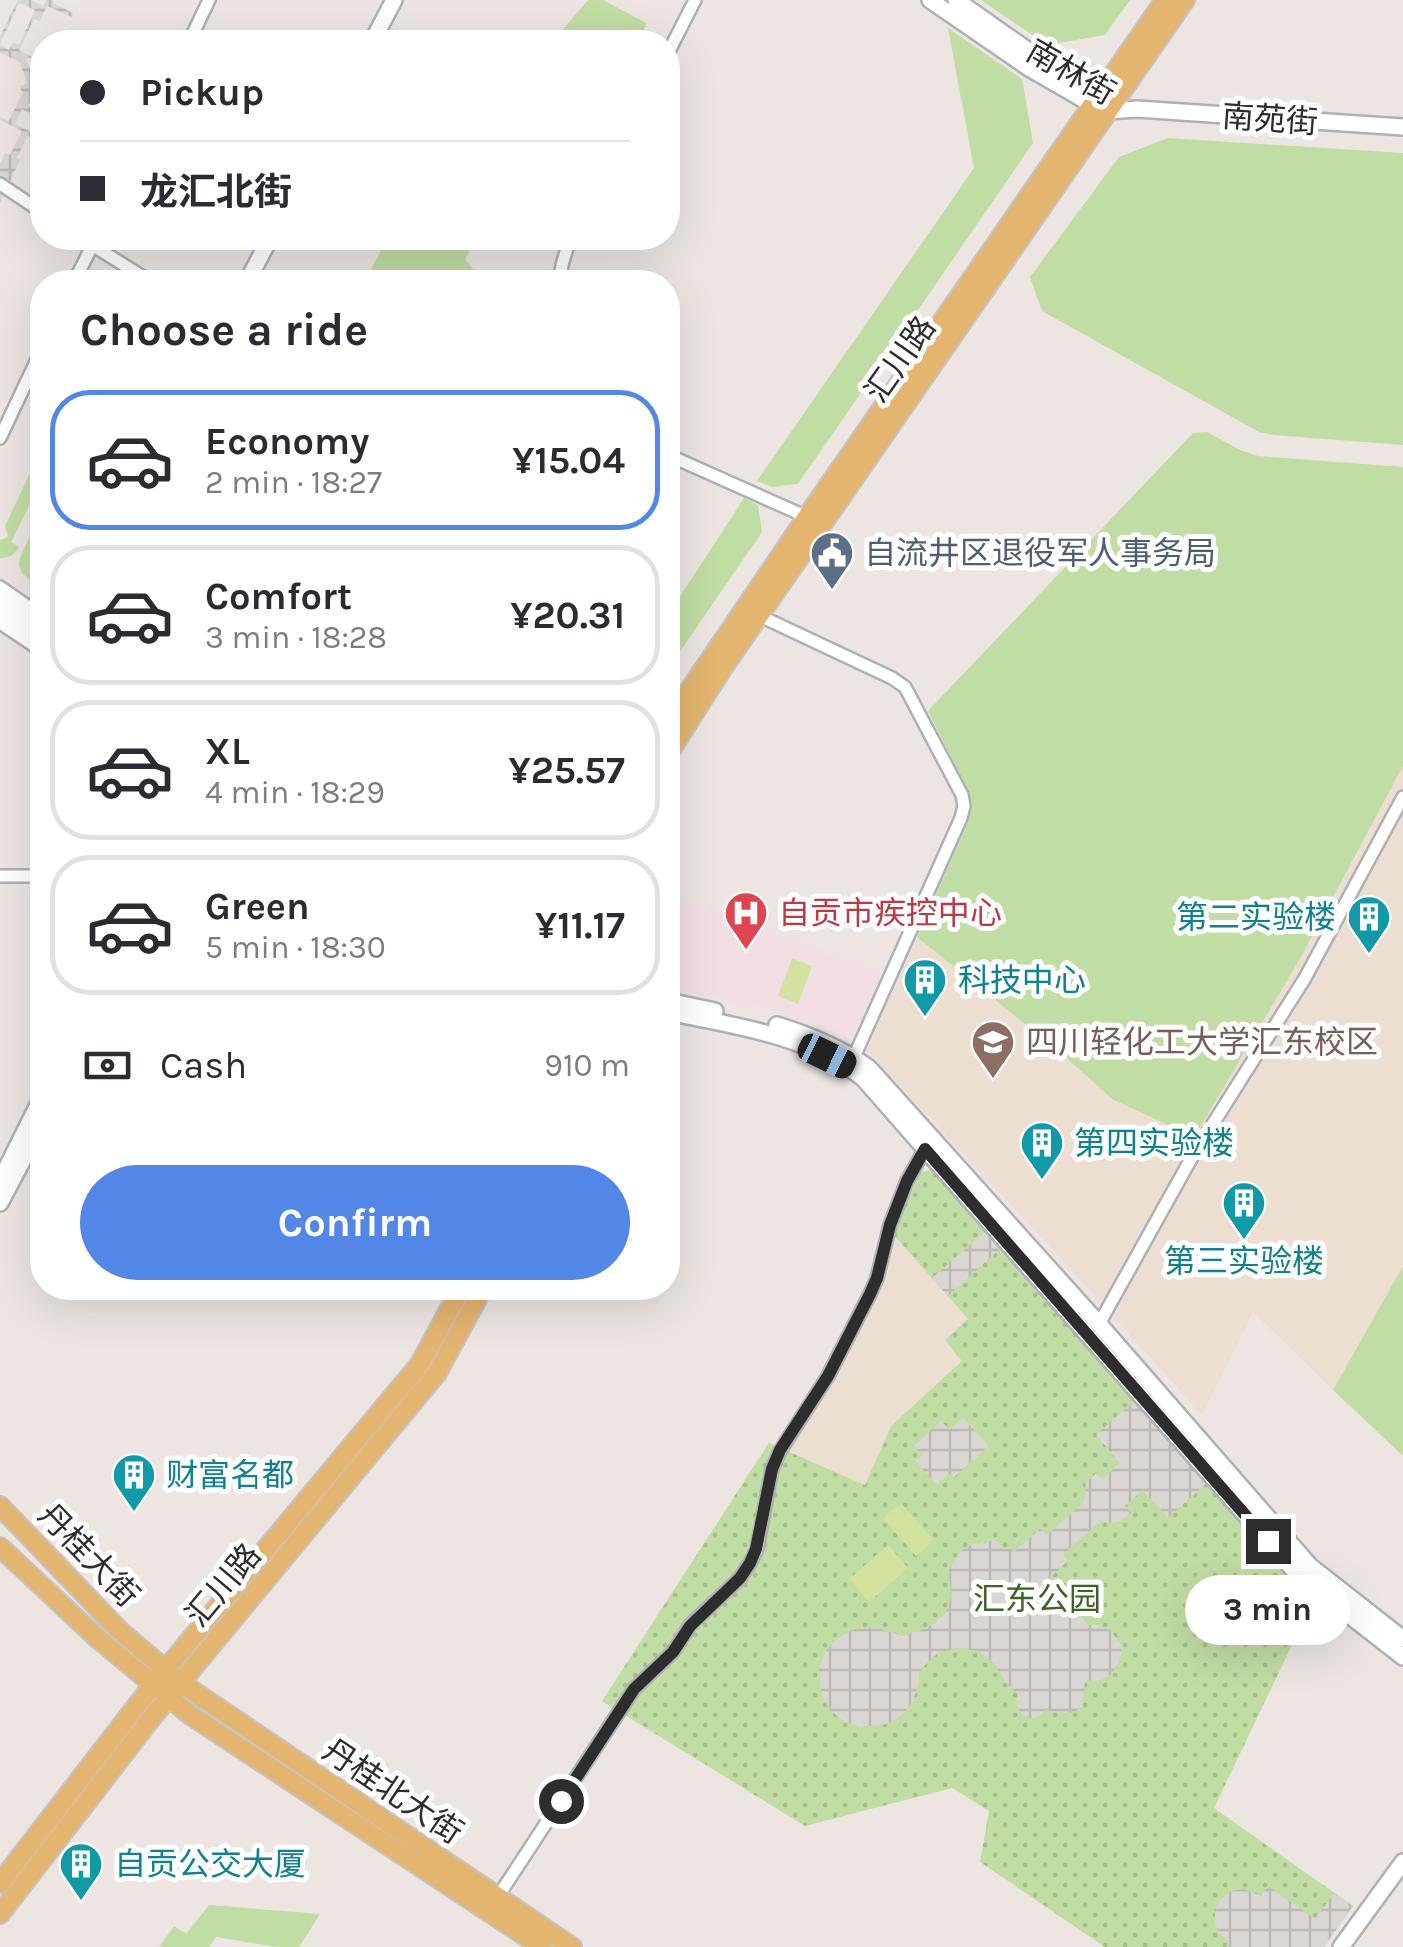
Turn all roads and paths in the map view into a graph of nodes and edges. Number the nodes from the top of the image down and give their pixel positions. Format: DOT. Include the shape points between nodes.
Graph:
graph roads {
  1 [pos="209,0"];
  2 [pos="385,0"];
  3 [pos="394,0"];
  4 [pos="696,0"];
  5 [pos="930,0"];
  6 [pos="956,0"];
  7 [pos="1165,0"];
  8 [pos="1185,0"];
  9 [pos="195,30"];
  10 [pos="369,30"];
  11 [pos="378,30"];
  12 [pos="680,31"];
  13 [pos="1104,102"];
  14 [pos="1137,109"];
  15 [pos="1403,128"];
  16 [pos="0,184"];
  17 [pos="30,204"];
  18 [pos="104,250"];
  19 [pos="133,270"];
  20 [pos="30,374"];
  21 [pos="0,438"];
  22 [pos="680,459"];
  23 [pos="806,517"];
  24 [pos="0,587"];
  25 [pos="0,597"];
  26 [pos="30,608"];
  27 [pos="0,611"];
  28 [pos="760,616"];
  29 [pos="30,618"];
  30 [pos="0,623"];
  31 [pos="30,632"];
  32 [pos="30,643"];
  33 [pos="680,704"];
  34 [pos="680,736"];
  35 [pos="1403,798"];
  36 [pos="0,876"];
  37 [pos="30,876"];
  38 [pos="680,1004"];
  39 [pos="680,1015"];
  40 [pos="854,1058"];
  41 [pos="30,1121"];
  42 [pos="30,1147"];
  43 [pos="925,1149"];
  44 [pos="0,1181"];
  45 [pos="0,1204"];
  46 [pos="455,1300"];
  47 [pos="477,1300"];
  48 [pos="1099,1324"];
  49 [pos="0,1506"];
  50 [pos="0,1546"];
  51 [pos="1403,1639"];
  52 [pos="1403,1657"];
  53 [pos="173,1676"];
  54 [pos="152,1686"];
  55 [pos="168,1699"];
  56 [pos="1403,1862"];
  57 [pos="1403,1878"];
  58 [pos="0,1882"];
  59 [pos="497,1898"];
  60 [pos="0,1914"];
  61 [pos="542,1947"];
  62 [pos="572,1947"];
  63 [pos="1341,1947"];
  64 [pos="1353,1947"];
  1 -- 9 [label="street"];
  2 -- 10 [label="main road"];
  3 -- 11 [label="main road"];
  4 -- 12 [label="street"];
  5 -- 13 [label="main road, 南林街" via="1029,68"];
  6 -- 13 [label="main road, 南林街"];
  7 -- 13 [label="main road, 汇川路"];
  8 -- 13 [label="main road, 汇川路"];
  13 -- 14 [label="main road, 南林街"];
  13 -- 23 [label="main road, 汇川路"];
  13 -- 28 [label="main road, 汇川路"];
  14 -- 15 [label="main road, 南苑街"];
  16 -- 17 [label="street"];
  18 -- 19 [label="street"];
  20 -- 21 [label="street"];
  22 -- 23 [label="street"];
  23 -- 33 [label="main road, 汇川路"];
  24 -- 26 [label="street"];
  25 -- 29 [label="main road"];
  27 -- 31 [label="main road"];
  28 -- 34 [label="main road, 汇川路"];
  28 -- 40 [label="street" via="905,687 962,795 961,818"];
  30 -- 32 [label="street"];
  35 -- 48 [label="street"];
  36 -- 37 [label="street"];
  38 -- 40 [label="main road" via="808,1035"];
  39 -- 43 [label="main road" via="777,1035 849,1067"];
  40 -- 48 [label="main road"];
  41 -- 44 [label="main road"];
  42 -- 45 [label="main road"];
  43 -- 52 [label="main road" via="1299,1576"];
  43 -- 59 [label="street" via="890,1225 870,1294 780,1450 750,1563 634,1689"];
  46 -- 53 [label="main road, 汇川路" via="420,1364"];
  47 -- 53 [label="main road, 汇川路" via="437,1373"];
  48 -- 51 [label="main road" via="1310,1566"];
  49 -- 53 [label="main road, 丹桂大街"];
  50 -- 54 [label="main road, 丹桂北大街"];
  53 -- 54 [label="main road, 汇川路"];
  53 -- 55 [label="main road, 汇川路"];
  53 -- 59 [label="main road, 丹桂北大街"];
  54 -- 55 [label="main road, 丹桂北大街"];
  54 -- 58 [label="main road, 汇川路"];
  55 -- 60 [label="main road, 汇川路"];
  55 -- 61 [label="main road, 丹桂北大街"];
  56 -- 63 [label="main road"];
  57 -- 64 [label="main road"];
  59 -- 62 [label="main road, 丹桂北大街"];
}
